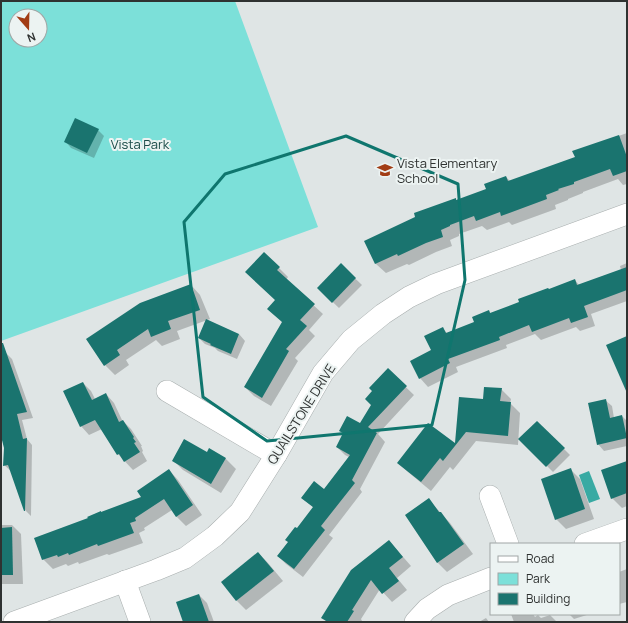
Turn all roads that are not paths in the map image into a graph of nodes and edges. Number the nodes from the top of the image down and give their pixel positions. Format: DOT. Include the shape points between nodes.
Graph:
graph roads {
  1 [pos="627,214"];
  2 [pos="167,391"];
  3 [pos="276,454"];
  4 [pos="490,496"];
  5 [pos="627,529"];
  6 [pos="508,543"];
  7 [pos="588,543"];
  8 [pos="490,578"];
  9 [pos="125,581"];
  10 [pos="14,622"];
  11 [pos="140,622"];
  12 [pos="415,622"];
  1 -- 3 [label="street, QUAILSTONE DRIVE" via="436,284 383,314 351,340 323,373"];
  2 -- 3 [label="street"];
  3 -- 9 [label="street, QUAILSTONE DRIVE" via="240,512 215,536 185,558"];
  4 -- 6 [label="street"];
  5 -- 7 [label="street"];
  8 -- 12 [label="street" via="448,595 427,609"];
  9 -- 10 [label="street, QUAILSTONE DRIVE"];
  9 -- 11 [label="street"];
}
